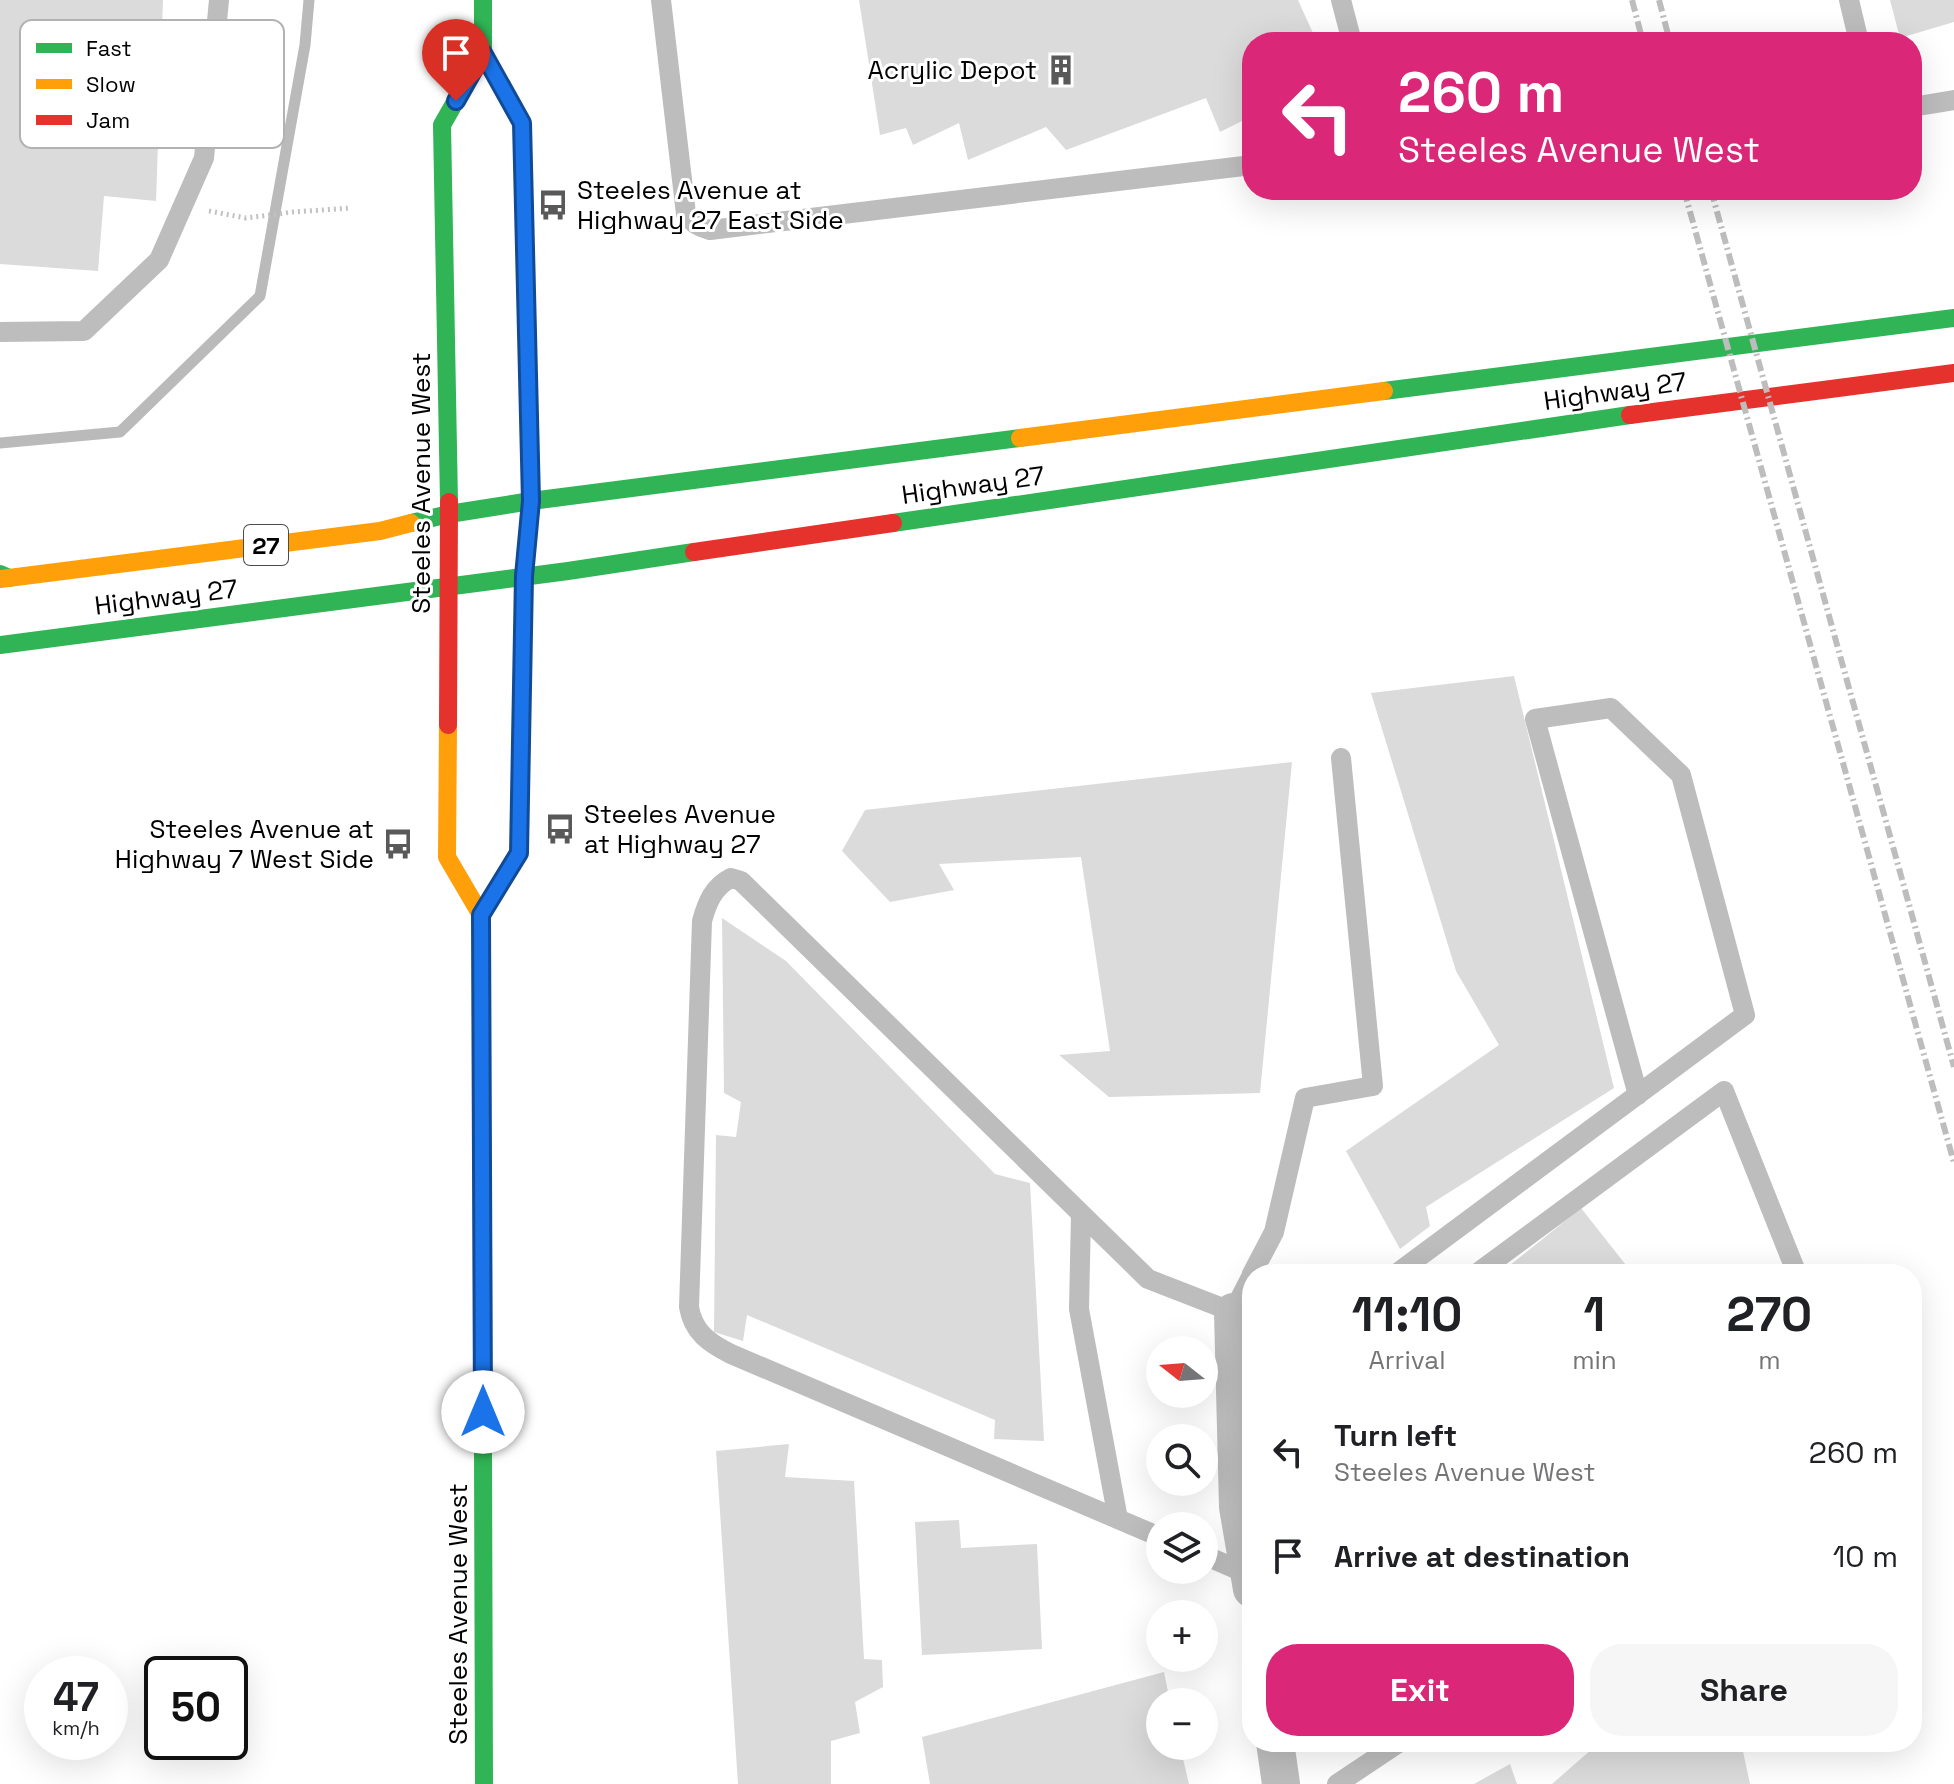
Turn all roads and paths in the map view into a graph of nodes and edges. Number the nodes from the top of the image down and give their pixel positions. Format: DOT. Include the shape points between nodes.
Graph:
graph roads {
  1 [pos="219,0"];
  2 [pos="483,0"];
  3 [pos="661,0"];
  4 [pos="1341,0"];
  5 [pos="1849,0"];
  6 [pos="217,20"];
  7 [pos="1349,32"];
  8 [pos="1857,32"];
  9 [pos="483,53"];
  10 [pos="1954,100"];
  11 [pos="1922,105"];
  12 [pos="205,148"];
  13 [pos="1242,166"];
  14 [pos="185,201"];
  15 [pos="351,208"];
  16 [pos="1954,318"];
  17 [pos="0,332"];
  18 [pos="1954,373"];
  19 [pos="531,501"];
  20 [pos="449,514"];
  21 [pos="524,576"];
  22 [pos="3,577"];
  23 [pos="447,587"];
  24 [pos="0,645"];
  25 [pos="1341,758"];
  26 [pos="481,915"];
  27 [pos="1638,1095"];
  28 [pos="1081,1214"];
  29 [pos="1257,1264"];
  30 [pos="1410,1264"];
  31 [pos="1490,1264"];
  32 [pos="1793,1264"];
  33 [pos="1242,1311"];
  34 [pos="1242,1427"];
  35 [pos="1118,1519"];
  36 [pos="1242,1530"];
  37 [pos="1146,1531"];
  38 [pos="1218,1563"];
  39 [pos="1242,1577"];
  40 [pos="1276,1752"];
  41 [pos="1385,1752"];
  42 [pos="484,1784"];
  43 [pos="1281,1784"];
  44 [pos="1337,1784"];
  1 -- 6 [label="lane"];
  2 -- 9 [label="main road, Steeles Avenue West"];
  3 -- 13 [label="lane" via="686,214 699,227 710,230"];
  4 -- 7 [label="lane"];
  5 -- 8 [label="lane"];
  9 -- 19 [label="main road, Steeles Avenue West" via="522,123"];
  9 -- 20 [label="main road, Steeles Avenue West" via="442,125"];
  10 -- 11 [label="lane"];
  12 -- 14 [label="lane"];
  14 -- 15 [label="path" via="246,218"];
  14 -- 17 [label="lane" via="159,260 84,331"];
  16 -- 19 [label="main road, Highway 27"];
  18 -- 21 [label="main road, Highway 27" via="1584,421"];
  19 -- 20 [label="main road, Highway 27 / 27"];
  19 -- 21 [label="main road, Steeles Avenue West"];
  20 -- 22 [label="main road, Highway 27 / 27" via="380,531"];
  20 -- 23 [label="main road, Steeles Avenue West"];
  21 -- 23 [label="main road, Highway 27"];
  21 -- 26 [label="main road, Steeles Avenue West" via="519,853"];
  23 -- 24 [label="main road, Highway 27"];
  23 -- 26 [label="main road, Steeles Avenue West" via="447,857"];
  25 -- 29 [label="lane" via="1373,1086 1305,1098 1274,1232"];
  26 -- 42 [label="main road, Steeles Avenue West"];
  27 -- 27 [label="lane" via="1745,1015 1681,775 1611,708 1535,719"];
  27 -- 30 [label="lane"];
  28 -- 33 [label="lane" via="1148,1279"];
  28 -- 35 [label="lane" via="1079,1309"];
  28 -- 35 [label="lane" via="741,881 731,878 712,894 702,921 689,1307 695,1328 731,1354"];
  31 -- 32 [label="lane" via="1724,1091"];
  34 -- 36 [label="street" via="1238,1507"];
  35 -- 37 [label="lane"];
  38 -- 39 [label="lane"];
  40 -- 43 [label="street"];
  41 -- 44 [label="lane"];
}
